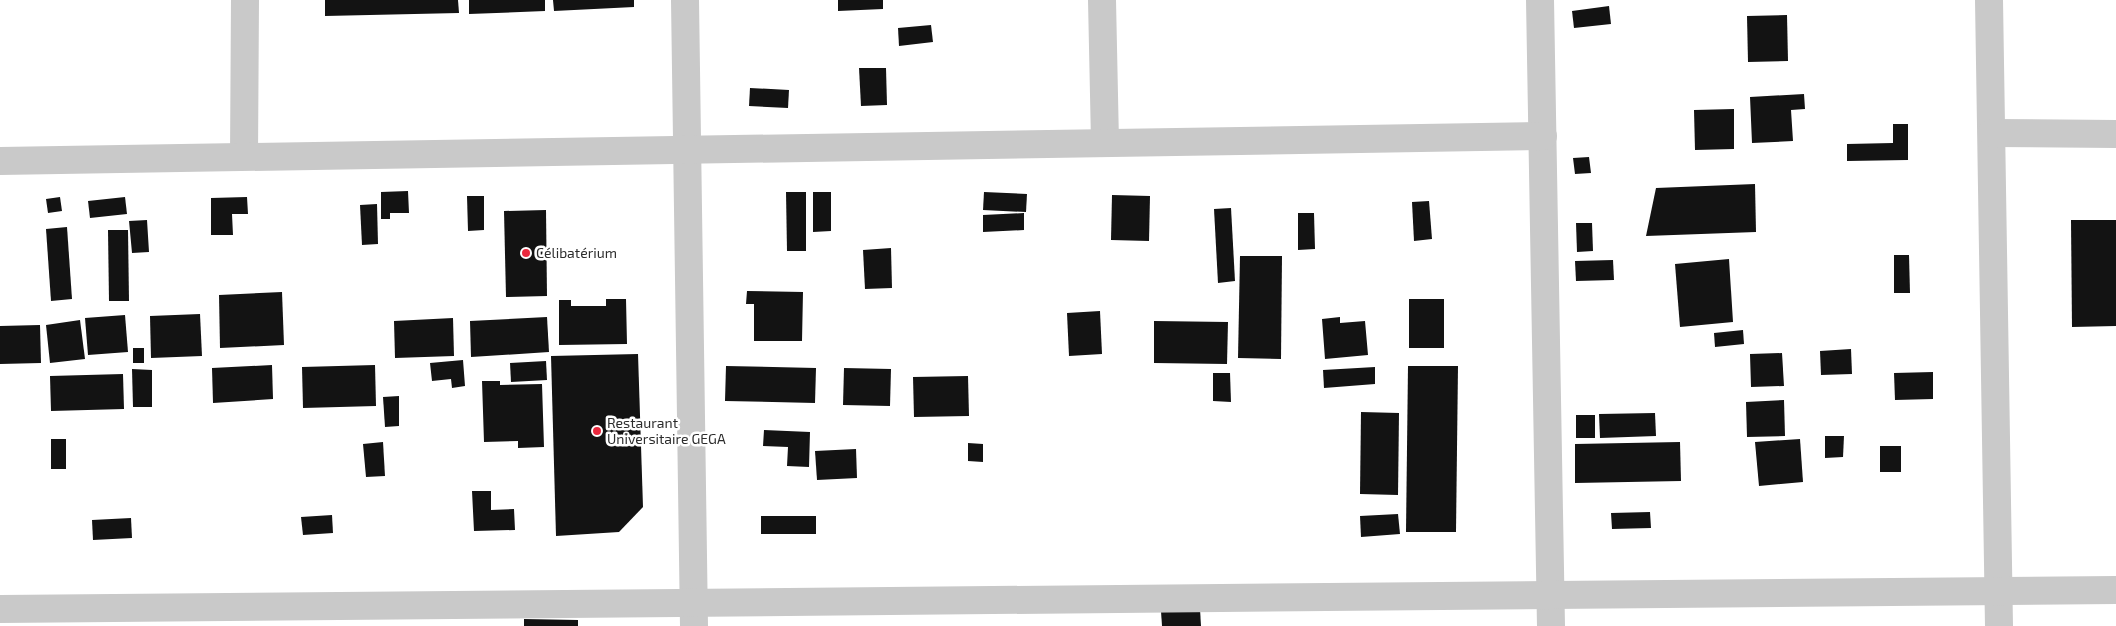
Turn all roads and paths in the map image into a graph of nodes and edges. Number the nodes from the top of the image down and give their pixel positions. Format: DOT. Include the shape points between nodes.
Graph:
graph roads {
  1 [pos="245,0"];
  2 [pos="685,0"];
  3 [pos="1102,0"];
  4 [pos="1540,0"];
  5 [pos="1989,0"];
  6 [pos="1992,133"];
  7 [pos="2116,134"];
  8 [pos="1543,136"];
  9 [pos="1106,142"];
  10 [pos="687,149"];
  11 [pos="244,156"];
  12 [pos="0,160"];
  13 [pos="2116,590"];
  14 [pos="1999,591"];
  15 [pos="1550,595"];
  16 [pos="0,609"];
  17 [pos="694,614"];
  18 [pos="1551,626"];
  19 [pos="2000,626"];
  1 -- 11 [label="street"];
  2 -- 10 [label="street"];
  3 -- 9 [label="street"];
  4 -- 8 [label="street"];
  5 -- 6 [label="street"];
  6 -- 7 [label="street"];
  6 -- 14 [label="street"];
  8 -- 9 [label="street"];
  8 -- 15 [label="street"];
  9 -- 10 [label="street"];
  10 -- 11 [label="street"];
  10 -- 17 [label="street"];
  11 -- 12 [label="street"];
  13 -- 14 [label="street"];
  14 -- 15 [label="street"];
  14 -- 19 [label="street"];
  15 -- 17 [label="street"];
  15 -- 18 [label="street"];
  16 -- 17 [label="street"];
}
